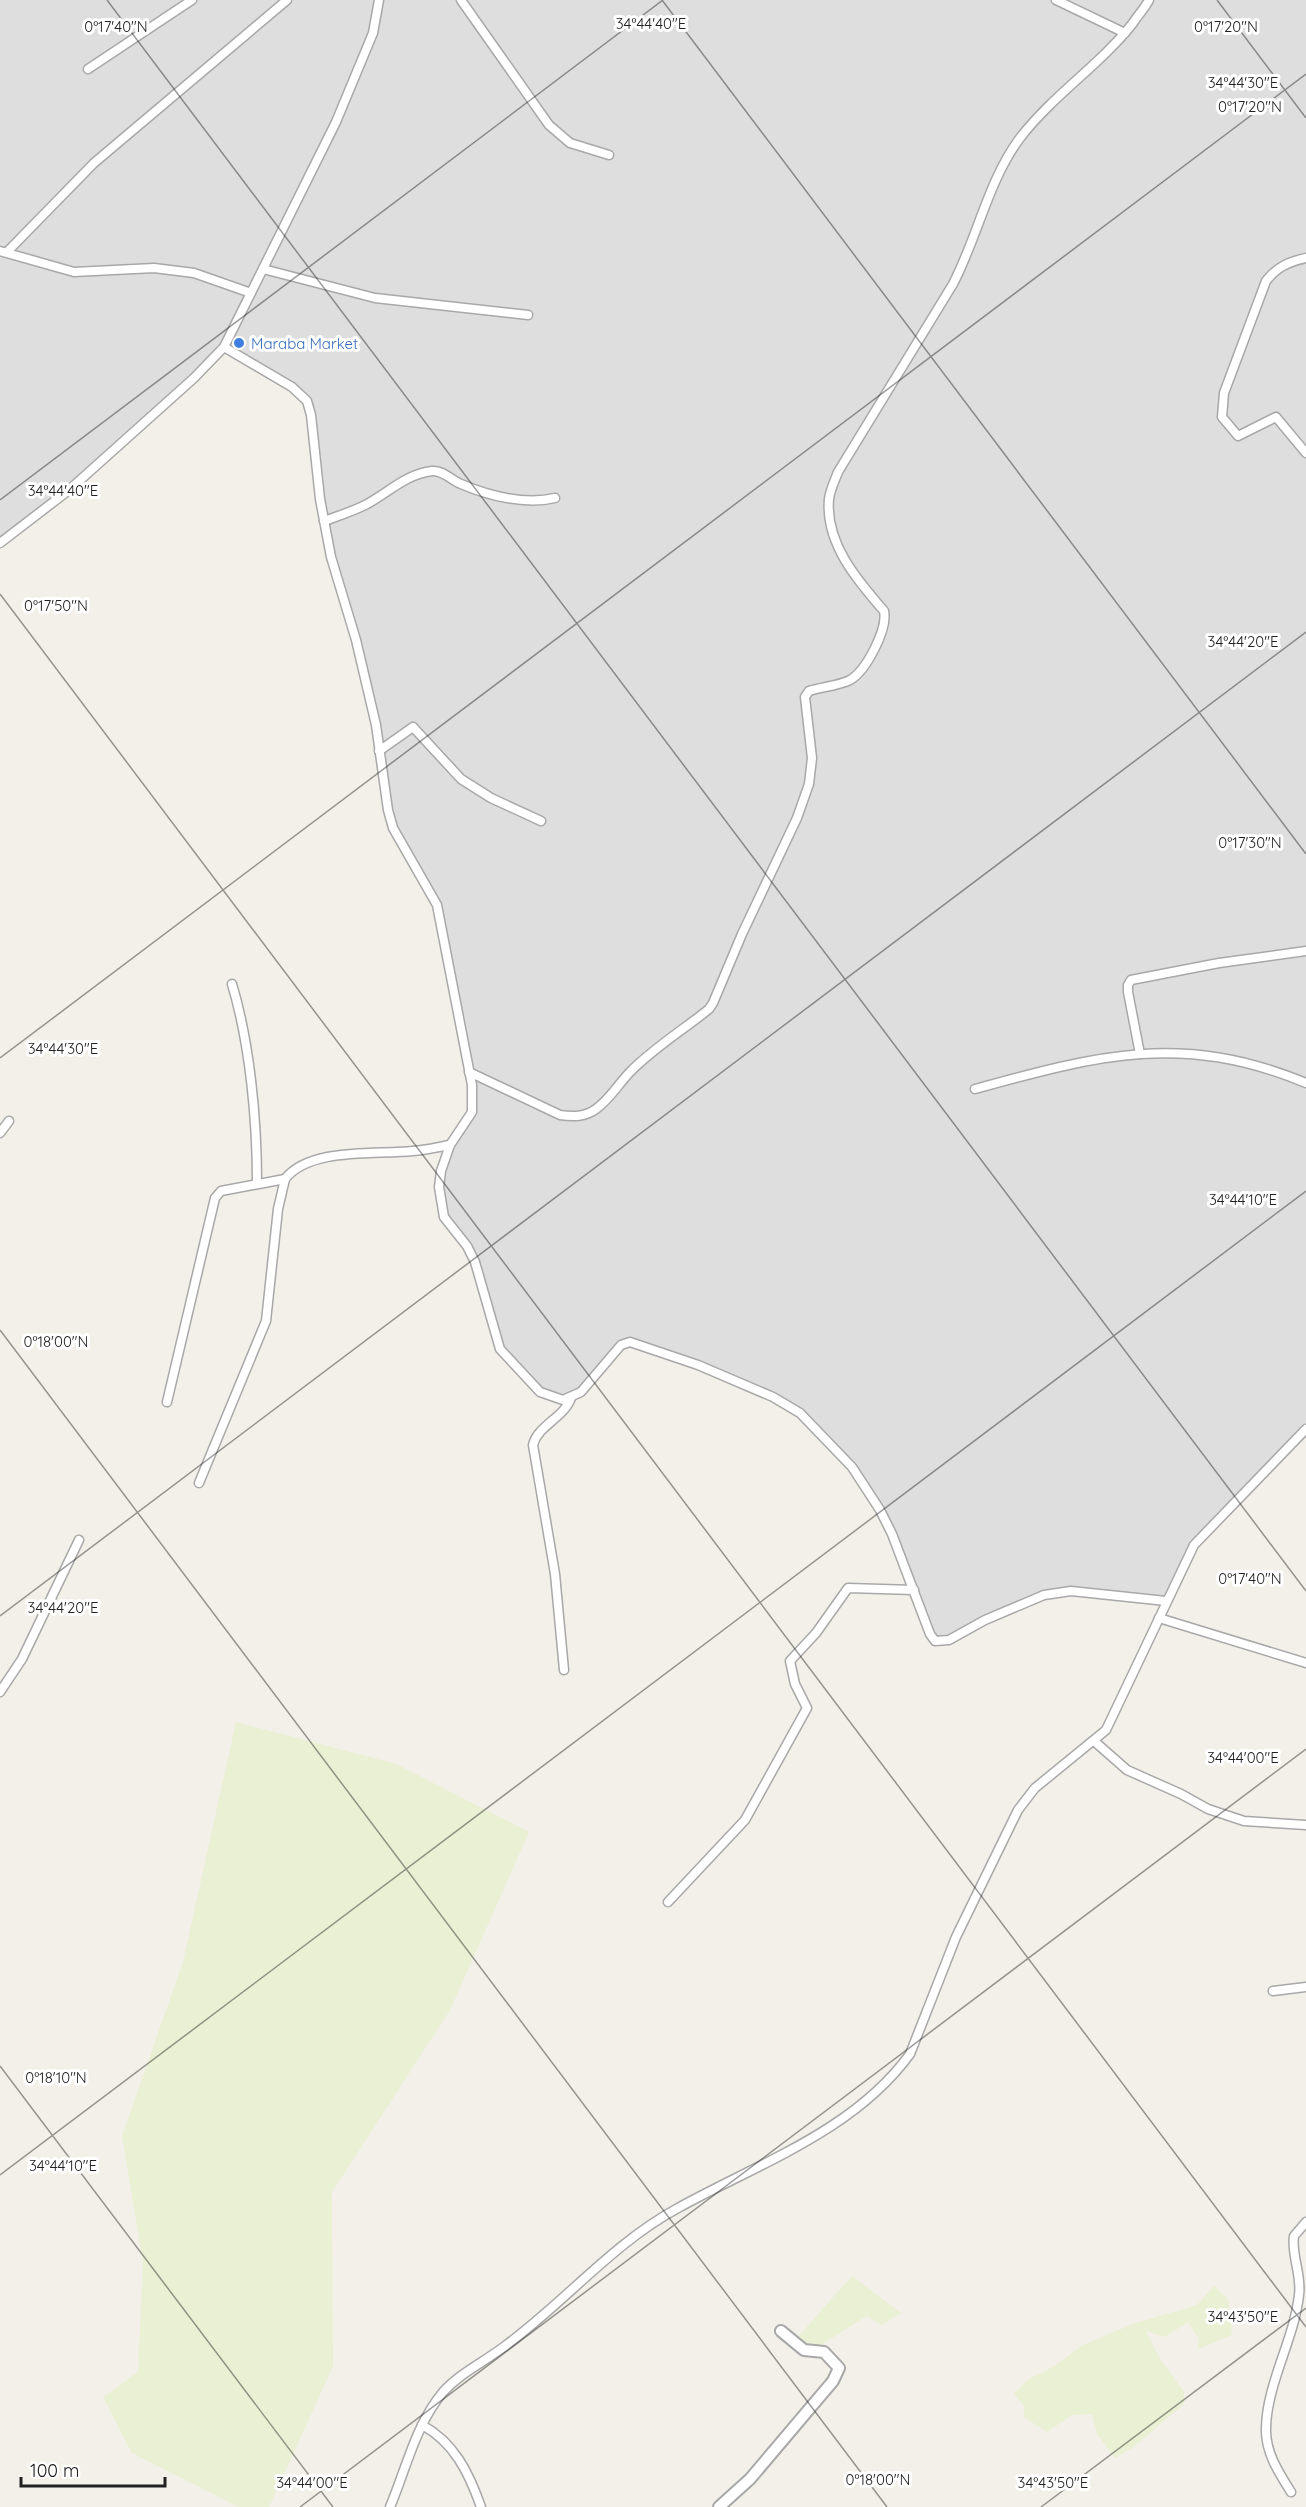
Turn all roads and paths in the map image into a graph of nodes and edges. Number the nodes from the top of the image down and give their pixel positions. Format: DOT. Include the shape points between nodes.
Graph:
graph roads {
  1 [pos="192,0"];
  2 [pos="287,0"];
  3 [pos="379,0"];
  4 [pos="461,0"];
  5 [pos="1056,0"];
  6 [pos="1149,0"];
  7 [pos="1125,33"];
  8 [pos="88,69"];
  9 [pos="609,155"];
  10 [pos="4,252"];
  11 [pos="1306,258"];
  12 [pos="263,269"];
  13 [pos="252,293"];
  14 [pos="528,315"];
  15 [pos="224,347"];
  16 [pos="1306,453"];
  17 [pos="555,498"];
  18 [pos="324,521"];
  19 [pos="0,543"];
  20 [pos="379,751"];
  21 [pos="541,821"];
  22 [pos="1306,951"];
  23 [pos="232,984"];
  24 [pos="1140,1054"];
  25 [pos="469,1071"];
  26 [pos="1306,1083"];
  27 [pos="975,1089"];
  28 [pos="9,1121"];
  29 [pos="0,1133"];
  30 [pos="450,1145"];
  31 [pos="285,1179"];
  32 [pos="257,1183"];
  33 [pos="572,1398"];
  34 [pos="167,1402"];
  35 [pos="1306,1429"];
  36 [pos="199,1483"];
  37 [pos="79,1540"];
  38 [pos="914,1590"];
  39 [pos="1166,1600"];
  40 [pos="1159,1618"];
  41 [pos="1306,1663"];
  42 [pos="564,1670"];
  43 [pos="0,1692"];
  44 [pos="1094,1741"];
  45 [pos="1306,1825"];
  46 [pos="668,1902"];
  47 [pos="1306,1987"];
  48 [pos="1273,1991"];
  49 [pos="1306,2222"];
  50 [pos="782,2331"];
  51 [pos="422,2425"];
  52 [pos="1291,2492"];
  53 [pos="390,2507"];
  54 [pos="481,2507"];
  55 [pos="719,2507"];
  1 -- 8 [label="street"];
  2 -- 10 [label="street" via="94,163"];
  3 -- 12 [label="street" via="373,33 336,122"];
  4 -- 9 [label="street" via="549,125 570,143"];
  5 -- 7 [label="street"];
  6 -- 7 [label="street"];
  7 -- 25 [label="street" via="1021,136 1005,160 953,284 838,472 829,497 834,536 853,573 885,617 876,646 863,669 850,680 809,691 805,697 812,758 809,784 713,1003 630,1071 602,1104 588,1113 560,1115"];
  10 -- 13 [label="street" via="74,272 154,267 194,273"];
  11 -- 16 [label="street" via="1275,270 1266,281 1224,393 1222,417 1238,436 1276,417"];
  12 -- 13 [label="street"];
  12 -- 14 [label="street" via="375,298"];
  13 -- 15 [label="street"];
  15 -- 18 [label="street" via="292,387 306,401"];
  15 -- 19 [label="street" via="69,490"];
  17 -- 18 [label="street" via="539,501 506,497 471,488 434,471 414,476 367,504"];
  18 -- 20 [label="street" via="356,640"];
  20 -- 21 [label="street" via="413,727 461,779 490,798"];
  20 -- 25 [label="street" via="393,828 437,904"];
  22 -- 24 [label="street" via="1131,980 1128,992"];
  23 -- 32 [label="street" via="239,1006 257,1134"];
  24 -- 26 [label="street" via="1221,1057"];
  24 -- 27 [label="street" via="1052,1067"];
  25 -- 30 [label="street" via="472,1112"];
  28 -- 29 [label="street"];
  30 -- 31 [label="street" via="336,1156 306,1163"];
  30 -- 33 [label="street" via="439,1187 444,1217 475,1262 500,1349 540,1392 562,1400"];
  31 -- 32 [label="street"];
  31 -- 36 [label="street" via="266,1321"];
  32 -- 34 [label="street" via="220,1191 215,1198"];
  33 -- 38 [label="street" via="621,1345 630,1342 773,1396 800,1413 852,1467 880,1510"];
  33 -- 42 [label="street" via="567,1410 538,1434 533,1445 555,1574"];
  35 -- 39 [label="street" via="1194,1545"];
  37 -- 43 [label="street" via="22,1659"];
  38 -- 39 [label="street" via="930,1634 941,1642 1044,1594 1071,1591"];
  38 -- 46 [label="street" via="848,1588 790,1661 795,1684 807,1708 746,1820"];
  39 -- 40 [label="street"];
  40 -- 41 [label="street"];
  40 -- 44 [label="street" via="1106,1730"];
  44 -- 45 [label="street" via="1127,1770 1208,1809 1244,1821"];
  44 -- 51 [label="street" via="1035,1788 1018,1810 956,1937 910,2054 878,2092 806,2142 674,2210 617,2251 505,2346 443,2392"];
  47 -- 48 [label="street"];
  49 -- 52 [label="street" via="1294,2236 1300,2293 1266,2429 1274,2463"];
  50 -- 55 [label="street" via="804,2350 824,2352 839,2368 750,2479"];
  51 -- 53 [label="street"];
  51 -- 54 [label="street" via="444,2440 459,2458"];
}
